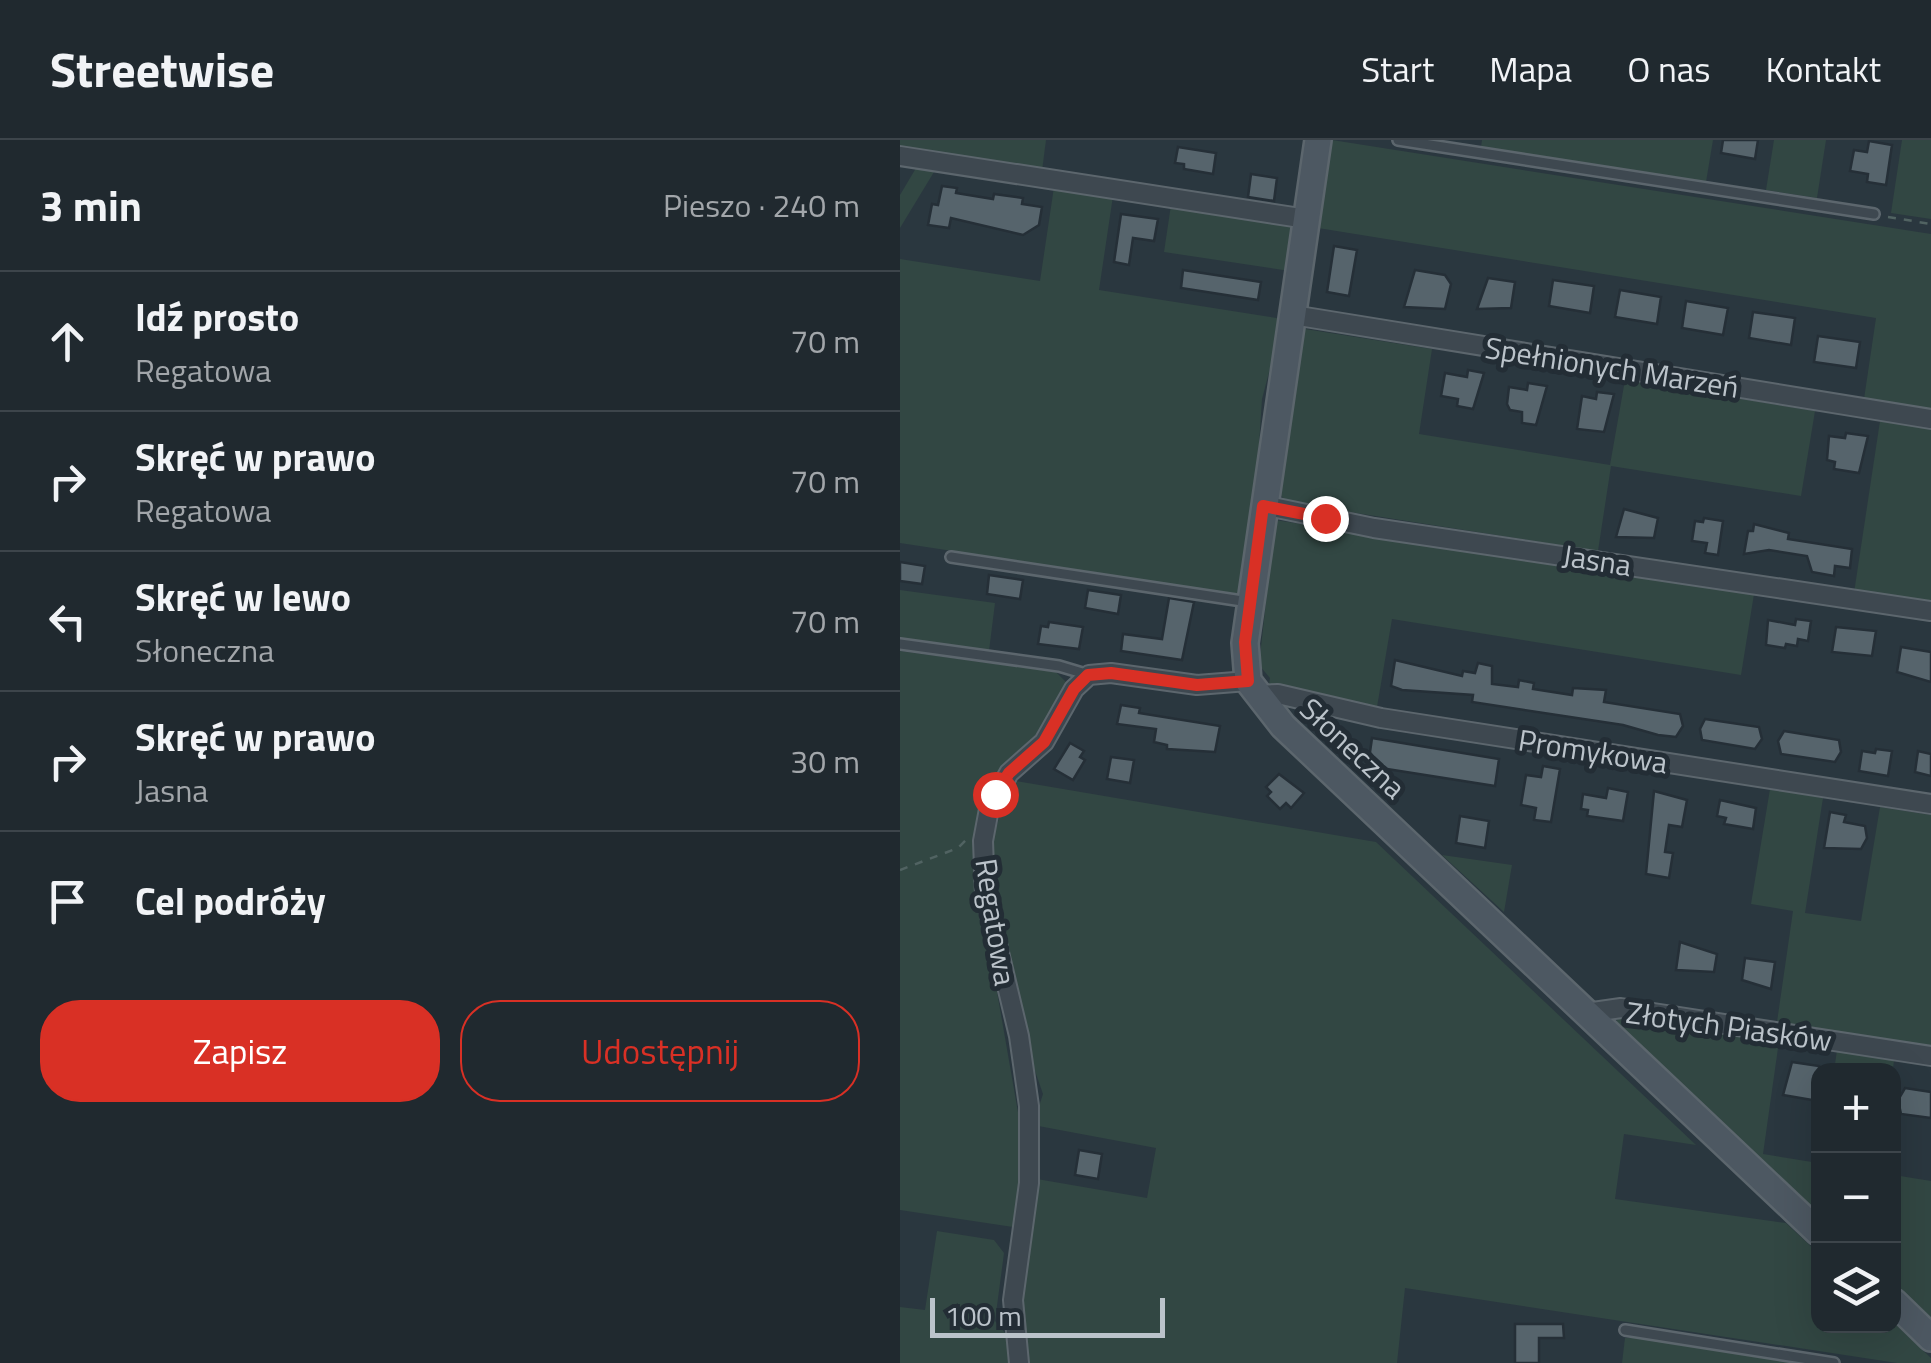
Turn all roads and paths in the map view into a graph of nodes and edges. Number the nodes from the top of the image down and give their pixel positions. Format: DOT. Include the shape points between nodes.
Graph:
graph roads {
  1 [pos="1318,140"];
  2 [pos="1398,140"];
  3 [pos="900,156"];
  4 [pos="1874,214"];
  5 [pos="1307,219"];
  6 [pos="1931,224"];
  7 [pos="1293,315"];
  8 [pos="1931,419"];
  9 [pos="1263,506"];
  10 [pos="950,557"];
  11 [pos="1250,602"];
  12 [pos="1931,611"];
  13 [pos="900,644"];
  14 [pos="1088,675"];
  15 [pos="1252,688"];
  16 [pos="1931,804"];
  17 [pos="986,822"];
  18 [pos="900,870"];
  19 [pos="1586,1013"];
  20 [pos="1931,1056"];
  21 [pos="1811,1225"];
  22 [pos="1901,1309"];
  23 [pos="1625,1330"];
  24 [pos="1931,1338"];
  25 [pos="1019,1363"];
  26 [pos="1834,1363"];
  1 -- 5 [label="street"];
  2 -- 4 [label="lane"];
  3 -- 5 [label="street"];
  4 -- 6 [label="path"];
  5 -- 7 [label="street"];
  7 -- 8 [label="street, Spełnionych Marzeń"];
  7 -- 9 [label="street"];
  9 -- 11 [label="street"];
  9 -- 12 [label="street, Jasna"];
  10 -- 11 [label="lane"];
  11 -- 15 [label="street" via="1245,642"];
  13 -- 14 [label="lane"];
  14 -- 15 [label="street"];
  14 -- 17 [label="street, Regatowa" via="1044,742 1009,773"];
  15 -- 16 [label="street, Promykowa" via="1381,718"];
  15 -- 19 [label="street, Słoneczna" via="1282,726"];
  17 -- 18 [label="path" via="958,848"];
  17 -- 25 [label="street, Regatowa" via="985,894 1030,1106 1013,1300"];
  19 -- 20 [label="street, Złotych Piasków" via="1621,1008"];
  19 -- 21 [label="street, Słoneczna"];
  22 -- 24 [label="street"];
  23 -- 26 [label="lane"];
}
